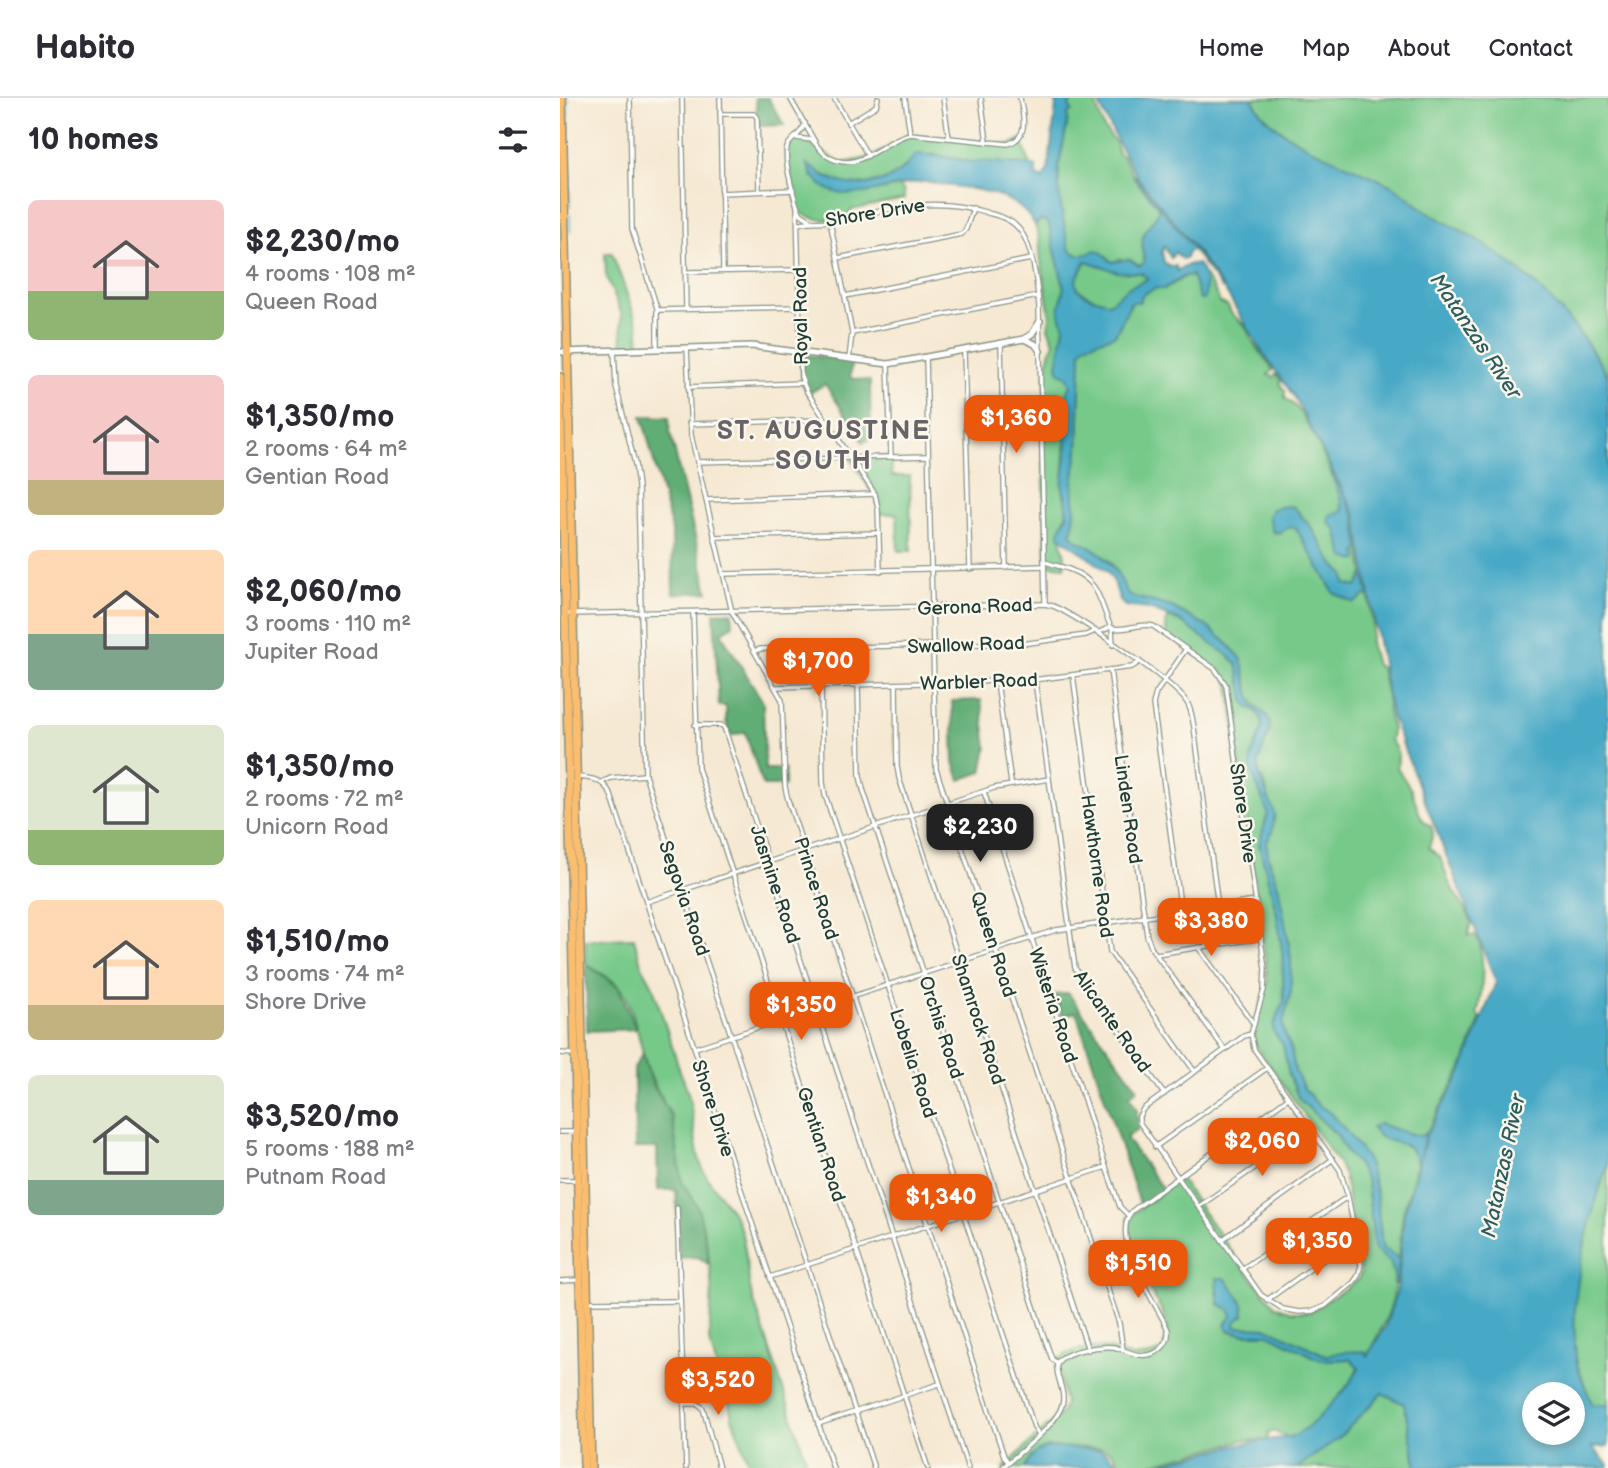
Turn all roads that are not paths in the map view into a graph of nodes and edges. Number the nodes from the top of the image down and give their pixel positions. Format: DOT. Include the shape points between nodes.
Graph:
graph roads {
  1 [pos="562,98"];
  2 [pos="629,98"];
  3 [pos="682,98"];
  4 [pos="720,98"];
  5 [pos="790,98"];
  6 [pos="834,98"];
  7 [pos="878,98"];
  8 [pos="905,98"];
  9 [pos="943,98"];
  10 [pos="981,98"];
  11 [pos="1020,98"];
  12 [pos="720,114"];
  13 [pos="805,123"];
  14 [pos="848,123"];
  15 [pos="910,134"];
  16 [pos="796,138"];
  17 [pos="948,138"];
  18 [pos="987,142"];
  19 [pos="818,147"];
  20 [pos="868,156"];
  21 [pos="793,190"];
  22 [pos="760,191"];
  23 [pos="721,193"];
  24 [pos="797,206"];
  25 [pos="973,208"];
  26 [pos="562,210"];
  27 [pos="810,220"];
  28 [pos="830,221"];
  29 [pos="798,224"];
  30 [pos="838,258"];
  31 [pos="1031,259"];
  32 [pos="799,270"];
  33 [pos="723,271"];
  34 [pos="686,272"];
  35 [pos="845,296"];
  36 [pos="1038,296"];
  37 [pos="800,307"];
  38 [pos="686,309"];
  39 [pos="658,310"];
  40 [pos="1040,321"];
  41 [pos="852,333"];
  42 [pos="1024,339"];
  43 [pos="1001,344"];
  44 [pos="657,348"];
  45 [pos="687,348"];
  46 [pos="614,349"];
  47 [pos="964,351"];
  48 [pos="1040,351"];
  49 [pos="564,352"];
  50 [pos="801,352"];
  51 [pos="926,358"];
  52 [pos="849,359"];
  53 [pos="888,364"];
  54 [pos="560,377"];
  55 [pos="803,383"];
  56 [pos="688,387"];
  57 [pos="826,420"];
  58 [pos="689,424"];
  59 [pos="928,456"];
  60 [pos="891,457"];
  61 [pos="851,458"];
  62 [pos="697,462"];
  63 [pos="567,489"];
  64 [pos="875,494"];
  65 [pos="706,500"];
  66 [pos="879,533"];
  67 [pos="715,537"];
  68 [pos="1044,564"];
  69 [pos="1006,568"];
  70 [pos="931,569"];
  71 [pos="970,569"];
  72 [pos="880,571"];
  73 [pos="723,574"];
  74 [pos="1045,604"];
  75 [pos="932,607"];
  76 [pos="732,612"];
  77 [pos="693,613"];
  78 [pos="640,614"];
  79 [pos="569,615"];
  80 [pos="1095,632"];
  81 [pos="933,645"];
  82 [pos="1114,645"];
  83 [pos="1186,649"];
  84 [pos="754,651"];
  85 [pos="1138,663"];
  86 [pos="1110,670"];
  87 [pos="1073,675"];
  88 [pos="1035,680"];
  89 [pos="997,681"];
  90 [pos="1164,681"];
  91 [pos="933,683"];
  92 [pos="858,684"];
  93 [pos="896,684"];
  94 [pos="821,685"];
  95 [pos="776,687"];
  96 [pos="695,726"];
  97 [pos="645,775"];
  98 [pos="573,777"];
  99 [pos="1049,779"];
  100 [pos="601,782"];
  101 [pos="1012,783"];
  102 [pos="984,792"];
  103 [pos="948,804"];
  104 [pos="912,816"];
  105 [pos="876,827"];
  106 [pos="840,839"];
  107 [pos="804,851"];
  108 [pos="769,862"];
  109 [pos="733,874"];
  110 [pos="683,891"];
  111 [pos="1256,901"];
  112 [pos="646,902"];
  113 [pos="1218,906"];
  114 [pos="1181,912"];
  115 [pos="1143,917"];
  116 [pos="1106,922"];
  117 [pos="1069,927"];
  118 [pos="1031,938"];
  119 [pos="1261,938"];
  120 [pos="1198,947"];
  121 [pos="995,950"];
  122 [pos="1156,954"];
  123 [pos="960,961"];
  124 [pos="924,973"];
  125 [pos="888,985"];
  126 [pos="852,997"];
  127 [pos="817,1009"];
  128 [pos="781,1021"];
  129 [pos="1254,1024"];
  130 [pos="1251,1034"];
  131 [pos="731,1037"];
  132 [pos="694,1048"];
  133 [pos="1225,1050"];
  134 [pos="561,1054"];
  135 [pos="579,1054"];
  136 [pos="1267,1068"];
  137 [pos="1195,1072"];
  138 [pos="1164,1094"];
  139 [pos="1289,1097"];
  140 [pos="1311,1128"];
  141 [pos="560,1132"];
  142 [pos="580,1133"];
  143 [pos="1155,1147"];
  144 [pos="1333,1158"];
  145 [pos="1106,1167"];
  146 [pos="1177,1178"];
  147 [pos="1071,1179"];
  148 [pos="560,1180"];
  149 [pos="581,1180"];
  150 [pos="1035,1190"];
  151 [pos="1348,1197"];
  152 [pos="1000,1202"];
  153 [pos="1198,1207"];
  154 [pos="677,1208"];
  155 [pos="964,1214"];
  156 [pos="1128,1215"];
  157 [pos="928,1226"];
  158 [pos="892,1237"];
  159 [pos="1355,1237"];
  160 [pos="1222,1240"];
  161 [pos="856,1249"];
  162 [pos="1132,1260"];
  163 [pos="807,1265"];
  164 [pos="1101,1268"];
  165 [pos="1242,1269"];
  166 [pos="770,1277"];
  167 [pos="584,1280"];
  168 [pos="560,1281"];
  169 [pos="1267,1300"];
  170 [pos="681,1301"];
  171 [pos="588,1303"];
  172 [pos="1088,1350"];
  173 [pos="1123,1350"];
  174 [pos="1057,1363"];
  175 [pos="590,1377"];
  176 [pos="582,1383"];
  177 [pos="940,1384"];
  178 [pos="904,1396"];
  179 [pos="684,1404"];
  180 [pos="855,1412"];
  181 [pos="818,1424"];
  182 [pos="1039,1435"];
  183 [pos="1008,1462"];
  184 [pos="584,1468"];
  185 [pos="591,1468"];
  186 [pos="686,1468"];
  187 [pos="719,1468"];
  188 [pos="833,1468"];
  189 [pos="873,1468"];
  190 [pos="928,1468"];
  191 [pos="968,1468"];
  192 [pos="1002,1468"];
  1 -- 26 [label="main road"];
  2 -- 39 [label="street" via="632,229"];
  3 -- 34 [label="street"];
  4 -- 12 [label="street"];
  5 -- 13 [label="street"];
  6 -- 14 [label="street"];
  7 -- 14 [label="street" via="876,106"];
  8 -- 15 [label="street"];
  9 -- 17 [label="street"];
  10 -- 18 [label="street"];
  11 -- 18 [label="street" via="1024,122 1020,137 1008,144"];
  12 -- 22 [label="street" via="757,117"];
  12 -- 23 [label="street"];
  13 -- 16 [label="street, Shore Drive"];
  13 -- 19 [label="street"];
  14 -- 20 [label="street"];
  15 -- 17 [label="street"];
  15 -- 20 [label="street"];
  16 -- 19 [label="street" via="808,139"];
  16 -- 21 [label="street, Shore Drive" via="786,153"];
  17 -- 18 [label="street"];
  19 -- 20 [label="street" via="840,162"];
  21 -- 22 [label="street"];
  21 -- 24 [label="street, Shore Drive"];
  22 -- 23 [label="street"];
  23 -- 33 [label="street"];
  24 -- 27 [label="street, Shore Drive"];
  24 -- 29 [label="street, Royal Road"];
  25 -- 28 [label="street, Shore Drive" via="930,203"];
  25 -- 30 [label="street" via="962,234"];
  25 -- 31 [label="street, Shore Drive" via="1014,224 1025,238"];
  26 -- 49 [label="main road"];
  27 -- 28 [label="street, Shore Drive"];
  27 -- 29 [label="street, Shore Drive"];
  28 -- 30 [label="street"];
  29 -- 32 [label="street, Royal Road"];
  30 -- 35 [label="street"];
  31 -- 35 [label="street"];
  31 -- 36 [label="street, Shore Drive"];
  32 -- 33 [label="street"];
  32 -- 37 [label="street, Royal Road"];
  33 -- 34 [label="street"];
  34 -- 38 [label="street"];
  35 -- 41 [label="street"];
  36 -- 40 [label="street, Shore Drive"];
  36 -- 41 [label="street"];
  37 -- 38 [label="street"];
  37 -- 50 [label="street, Royal Road"];
  38 -- 39 [label="street"];
  39 -- 44 [label="street"];
  40 -- 42 [label="street"];
  40 -- 48 [label="street, Shore Drive"];
  41 -- 52 [label="street"];
  42 -- 43 [label="street"];
  42 -- 48 [label="street"];
  43 -- 47 [label="street"];
  43 -- 69 [label="street"];
  44 -- 45 [label="street"];
  44 -- 46 [label="street"];
  45 -- 50 [label="street" via="752,346"];
  45 -- 56 [label="street, Prince Road"];
  46 -- 49 [label="street"];
  46 -- 78 [label="street, Segovia Road" via="616,386 637,475"];
  47 -- 51 [label="street"];
  47 -- 71 [label="street"];
  48 -- 68 [label="street, Shore Drive"];
  49 -- 63 [label="main road"];
  50 -- 52 [label="street"];
  50 -- 55 [label="street, Royal Road"];
  51 -- 53 [label="street"];
  51 -- 59 [label="street, Queen Road"];
  52 -- 53 [label="street"];
  53 -- 60 [label="street"];
  54 -- 63 [label="main road"];
  55 -- 56 [label="street"];
  55 -- 57 [label="street, Royal Road"];
  56 -- 58 [label="street, Prince Road"];
  57 -- 58 [label="street"];
  57 -- 61 [label="street, Royal Road"];
  58 -- 62 [label="street, Prince Road"];
  59 -- 60 [label="street"];
  59 -- 70 [label="street, Queen Road"];
  60 -- 61 [label="street"];
  61 -- 62 [label="street"];
  61 -- 64 [label="street, Royal Road"];
  62 -- 65 [label="street, Prince Road"];
  63 -- 79 [label="main road"];
  64 -- 65 [label="street"];
  64 -- 66 [label="street, Royal Road"];
  65 -- 67 [label="street, Prince Road"];
  66 -- 67 [label="street"];
  66 -- 72 [label="street, Royal Road"];
  67 -- 73 [label="street, Prince Road"];
  68 -- 69 [label="street"];
  68 -- 74 [label="street, Shore Drive"];
  68 -- 80 [label="street, Swallow Road" via="1072,570 1091,583 1111,627"];
  69 -- 71 [label="street"];
  70 -- 71 [label="street"];
  70 -- 72 [label="street"];
  70 -- 75 [label="street, Queen Road"];
  72 -- 73 [label="street"];
  73 -- 76 [label="street, Prince Road"];
  74 -- 75 [label="street, Gerona Road"];
  74 -- 80 [label="street, Gerona Road"];
  75 -- 76 [label="street, Gerona Road"];
  75 -- 81 [label="street, Queen Road"];
  76 -- 77 [label="street, Gerona Road"];
  76 -- 84 [label="street, Prince Road"];
  77 -- 78 [label="street, Gerona Road"];
  77 -- 96 [label="street, Gentian Road"];
  78 -- 79 [label="street, Gerona Road"];
  78 -- 97 [label="street, Segovia Road"];
  79 -- 98 [label="main road"];
  80 -- 81 [label="street, Swallow Road" via="1028,643"];
  80 -- 82 [label="street, Gerona Road"];
  81 -- 84 [label="street, Swallow Road"];
  81 -- 91 [label="street, Queen Road"];
  82 -- 83 [label="street, Shore Drive" via="1112,628 1145,624"];
  82 -- 85 [label="street, Gerona Road"];
  83 -- 90 [label="street"];
  83 -- 111 [label="street, Shore Drive" via="1219,673 1228,690"];
  84 -- 95 [label="street, Prince Road"];
  85 -- 86 [label="street, Warbler Road"];
  85 -- 90 [label="street, Gerona Road"];
  86 -- 87 [label="street, Warbler Road"];
  86 -- 115 [label="street, Linden Road"];
  87 -- 88 [label="street, Warbler Road"];
  87 -- 116 [label="street, Hawthorne Road"];
  88 -- 89 [label="street, Warbler Road"];
  88 -- 99 [label="street, Alicante Road"];
  89 -- 91 [label="street, Warbler Road"];
  89 -- 101 [label="street"];
  90 -- 113 [label="street, Gerona Road" via="1192,712"];
  90 -- 114 [label="street" via="1153,704"];
  91 -- 93 [label="street, Warbler Road"];
  91 -- 103 [label="street, Queen Road" via="935,763"];
  92 -- 93 [label="street, Warbler Road"];
  92 -- 94 [label="street, Warbler Road"];
  92 -- 105 [label="street, Orchis Road" via="860,776"];
  93 -- 104 [label="street, Shamrock Road" via="898,771"];
  94 -- 95 [label="street, Warbler Road"];
  94 -- 106 [label="street, Lobelia Road" via="823,782"];
  95 -- 107 [label="street, Prince Road" via="783,704 786,794"];
  96 -- 108 [label="street, Jasmine Road" via="724,727"];
  96 -- 109 [label="street, Gentian Road" via="698,768"];
  97 -- 100 [label="street"];
  97 -- 110 [label="street, Segovia Road"];
  98 -- 100 [label="street"];
  98 -- 135 [label="main road"];
  99 -- 101 [label="street"];
  99 -- 117 [label="street, Alicante Road"];
  100 -- 112 [label="street, Shore Drive" via="611,796"];
  101 -- 102 [label="street"];
  102 -- 103 [label="street"];
  102 -- 118 [label="street, Wisteria Road"];
  103 -- 104 [label="street"];
  103 -- 121 [label="street, Queen Road"];
  104 -- 105 [label="street"];
  104 -- 123 [label="street, Shamrock Road"];
  105 -- 106 [label="street"];
  105 -- 124 [label="street, Orchis Road"];
  106 -- 107 [label="street"];
  106 -- 125 [label="street, Lobelia Road"];
  107 -- 108 [label="street"];
  107 -- 126 [label="street, Prince Road"];
  108 -- 109 [label="street"];
  108 -- 127 [label="street, Jasmine Road"];
  109 -- 110 [label="street"];
  109 -- 128 [label="street, Gentian Road"];
  110 -- 112 [label="street"];
  110 -- 131 [label="street, Segovia Road"];
  111 -- 113 [label="street"];
  111 -- 119 [label="street, Shore Drive"];
  112 -- 132 [label="street, Shore Drive"];
  113 -- 114 [label="street"];
  114 -- 115 [label="street"];
  115 -- 116 [label="street"];
  115 -- 122 [label="street, Linden Road"];
  116 -- 117 [label="street"];
  116 -- 137 [label="street, Hawthorne Road" via="1111,955"];
  117 -- 118 [label="street"];
  117 -- 138 [label="street, Alicante Road" via="1079,976"];
  118 -- 121 [label="street"];
  118 -- 145 [label="street, Wisteria Road"];
  119 -- 120 [label="street"];
  119 -- 129 [label="street, Shore Drive" via="1265,983"];
  120 -- 122 [label="street"];
  120 -- 129 [label="street"];
  121 -- 123 [label="street"];
  121 -- 147 [label="street, Queen Road"];
  122 -- 133 [label="street, Linden Road"];
  123 -- 124 [label="street"];
  123 -- 150 [label="street, Shamrock Road"];
  124 -- 125 [label="street"];
  124 -- 152 [label="street, Orchis Road"];
  125 -- 126 [label="street"];
  125 -- 155 [label="street, Lobelia Road"];
  126 -- 127 [label="street"];
  126 -- 157 [label="street, Prince Road"];
  127 -- 128 [label="street"];
  127 -- 158 [label="street, Jasmine Road"];
  128 -- 131 [label="street"];
  128 -- 161 [label="street, Gentian Road"];
  129 -- 130 [label="street, Shore Drive"];
  130 -- 133 [label="street"];
  130 -- 136 [label="street" via="1254,1049"];
  131 -- 132 [label="street"];
  131 -- 163 [label="street, Segovia Road"];
  132 -- 166 [label="street, Shore Drive"];
  133 -- 137 [label="street"];
  134 -- 135 [label="street"];
  135 -- 142 [label="main road"];
  136 -- 139 [label="street"];
  136 -- 143 [label="street"];
  137 -- 138 [label="street"];
  138 -- 143 [label="street" via="1139,1116"];
  139 -- 140 [label="street"];
  139 -- 146 [label="street"];
  140 -- 144 [label="street"];
  140 -- 153 [label="street"];
  141 -- 142 [label="street"];
  142 -- 149 [label="main road"];
  143 -- 146 [label="street"];
  144 -- 151 [label="street"];
  144 -- 160 [label="street"];
  145 -- 147 [label="street"];
  145 -- 156 [label="street, Wisteria Road" via="1120,1206"];
  146 -- 153 [label="street"];
  146 -- 156 [label="street"];
  147 -- 150 [label="street"];
  147 -- 164 [label="street, Queen Road"];
  148 -- 149 [label="street"];
  149 -- 167 [label="main road"];
  150 -- 152 [label="street"];
  150 -- 172 [label="street, Shamrock Road"];
  151 -- 159 [label="street"];
  151 -- 165 [label="street"];
  152 -- 155 [label="street"];
  152 -- 174 [label="street, Orchis Road"];
  153 -- 160 [label="street"];
  154 -- 170 [label="street"];
  155 -- 157 [label="street"];
  155 -- 182 [label="street, Lobelia Road"];
  156 -- 162 [label="street"];
  157 -- 158 [label="street"];
  157 -- 183 [label="street, Prince Road"];
  158 -- 161 [label="street"];
  158 -- 177 [label="street, Jasmine Road"];
  159 -- 169 [label="street"];
  159 -- 169 [label="street" via="1358,1276 1328,1304 1299,1312"];
  160 -- 165 [label="street"];
  161 -- 163 [label="street"];
  161 -- 178 [label="street, Gentian Road"];
  162 -- 164 [label="street"];
  162 -- 173 [label="street" via="1169,1337 1151,1354"];
  163 -- 166 [label="street"];
  163 -- 180 [label="street, Segovia Road"];
  164 -- 173 [label="street, Queen Road"];
  165 -- 169 [label="street"];
  166 -- 181 [label="street, Shore Drive"];
  167 -- 168 [label="street"];
  167 -- 171 [label="main road"];
  167 -- 176 [label="main road"];
  170 -- 171 [label="street"];
  170 -- 179 [label="street"];
  171 -- 175 [label="main road"];
  172 -- 173 [label="street"];
  172 -- 174 [label="street" via="1064,1356"];
  174 -- 182 [label="street" via="1062,1406"];
  175 -- 176 [label="street"];
  175 -- 185 [label="main road"];
  176 -- 184 [label="main road"];
  177 -- 178 [label="street"];
  177 -- 191 [label="street, Jasmine Road"];
  178 -- 180 [label="street"];
  178 -- 190 [label="street, Gentian Road"];
  179 -- 186 [label="street"];
  179 -- 187 [label="street" via="703,1408"];
  180 -- 181 [label="street"];
  180 -- 189 [label="street, Segovia Road"];
  181 -- 188 [label="street, Shore Drive"];
  182 -- 183 [label="street"];
  183 -- 192 [label="street"];
}
